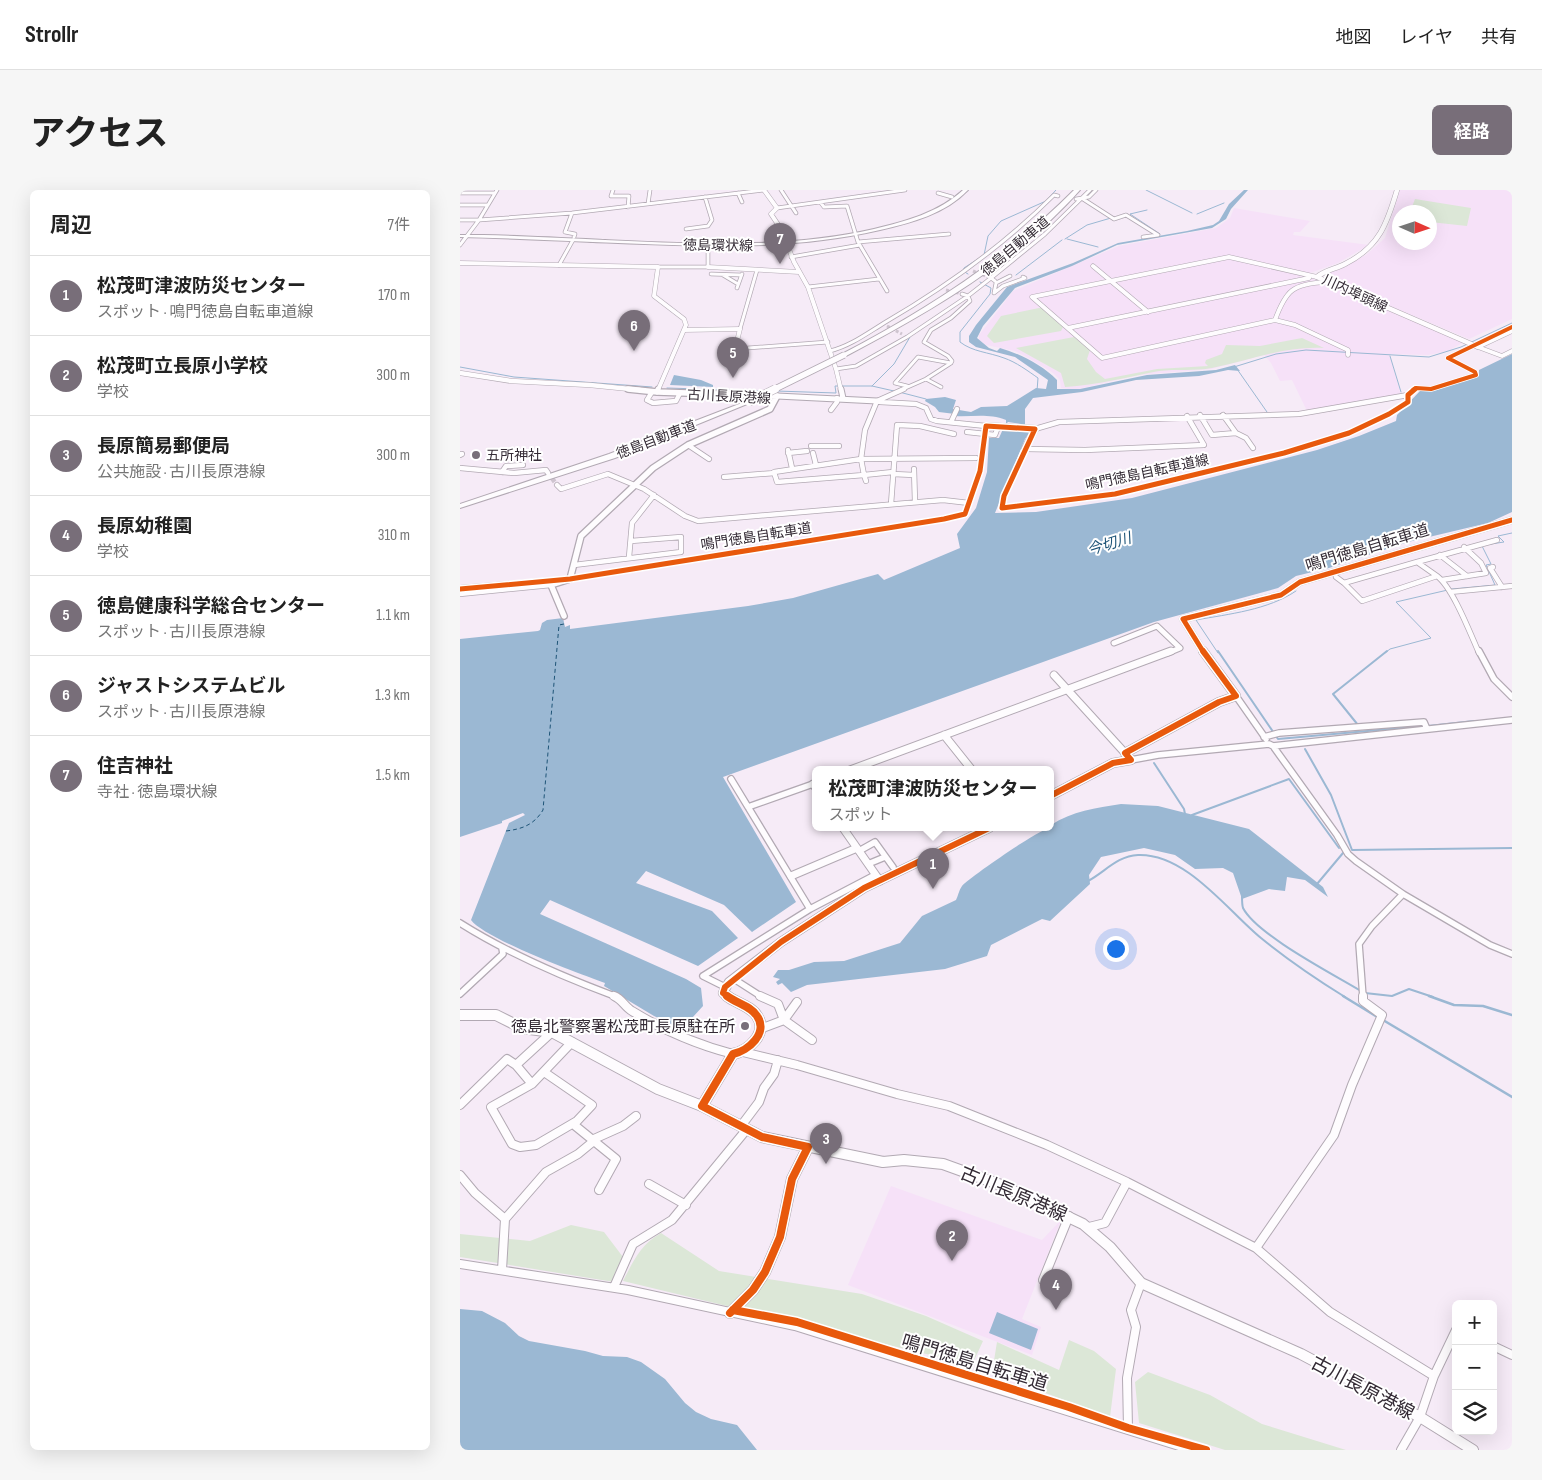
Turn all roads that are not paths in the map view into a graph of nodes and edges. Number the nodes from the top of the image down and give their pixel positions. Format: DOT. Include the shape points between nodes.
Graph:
graph roads {
  1 [pos="472,190"];
  2 [pos="613,190"];
  3 [pos="650,190"];
  4 [pos="764,190"];
  5 [pos="781,190"];
  6 [pos="905,190"];
  7 [pos="960,190"];
  8 [pos="966,190"];
  9 [pos="1059,190"];
  10 [pos="1070,190"];
  11 [pos="1077,190"];
  12 [pos="1090,190"];
  13 [pos="1096,190"];
  14 [pos="1397,190"];
  15 [pos="495,192"];
  16 [pos="469,193"];
  17 [pos="738,193"];
  18 [pos="938,193"];
  19 [pos="460,194"];
  20 [pos="1054,196"];
  21 [pos="1058,196"];
  22 [pos="704,197"];
  23 [pos="952,197"];
  24 [pos="1076,198"];
  25 [pos="1082,199"];
  26 [pos="465,200"];
  27 [pos="478,200"];
  28 [pos="742,202"];
  29 [pos="821,203"];
  30 [pos="648,204"];
  31 [pos="461,205"];
  32 [pos="474,205"];
  33 [pos="488,205"];
  34 [pos="793,206"];
  35 [pos="628,207"];
  36 [pos="777,208"];
  37 [pos="572,213"];
  38 [pos="796,213"];
  39 [pos="460,220"];
  40 [pos="479,220"];
  41 [pos="686,229"];
  42 [pos="1039,233"];
  43 [pos="855,234"];
  44 [pos="949,234"];
  45 [pos="1045,234"];
  46 [pos="460,235"];
  47 [pos="468,235"];
  48 [pos="1143,237"];
  49 [pos="574,238"];
  50 [pos="786,243"];
  51 [pos="859,244"];
  52 [pos="460,245"];
  53 [pos="704,245"];
  54 [pos="791,257"];
  55 [pos="460,263"];
  56 [pos="559,266"];
  57 [pos="1093,266"];
  58 [pos="658,267"];
  59 [pos="708,268"];
  60 [pos="743,269"];
  61 [pos="757,270"];
  62 [pos="799,272"];
  63 [pos="711,274"];
  64 [pos="722,275"];
  65 [pos="741,275"];
  66 [pos="1010,276"];
  67 [pos="1023,277"];
  68 [pos="1317,277"];
  69 [pos="989,278"];
  70 [pos="879,279"];
  71 [pos="995,281"];
  72 [pos="1113,281"];
  73 [pos="1325,282"];
  74 [pos="808,287"];
  75 [pos="941,289"];
  76 [pos="946,290"];
  77 [pos="887,291"];
  78 [pos="962,294"];
  79 [pos="968,296"];
  80 [pos="1148,312"];
  81 [pos="1275,320"];
  82 [pos="1068,328"];
  83 [pos="740,329"];
  84 [pos="684,330"];
  85 [pos="1512,330"];
  86 [pos="902,334"];
  87 [pos="907,337"];
  88 [pos="828,342"];
  89 [pos="1478,346"];
  90 [pos="736,349"];
  91 [pos="830,351"];
  92 [pos="1512,351"];
  93 [pos="1348,353"];
  94 [pos="844,355"];
  95 [pos="951,363"];
  96 [pos="836,369"];
  97 [pos="460,374"];
  98 [pos="926,379"];
  99 [pos="907,386"];
  100 [pos="941,387"];
  101 [pos="655,392"];
  102 [pos="680,393"];
  103 [pos="1408,394"];
  104 [pos="777,396"];
  105 [pos="840,398"];
  106 [pos="878,402"];
  107 [pos="956,409"];
  108 [pos="831,410"];
  109 [pos="1223,414"];
  110 [pos="1200,415"];
  111 [pos="1187,416"];
  112 [pos="949,422"];
  113 [pos="986,426"];
  114 [pos="998,428"];
  115 [pos="938,429"];
  116 [pos="1035,429"];
  117 [pos="967,432"];
  118 [pos="1236,433"];
  119 [pos="954,434"];
  120 [pos="688,445"];
  121 [pos="811,446"];
  122 [pos="839,446"];
  123 [pos="1253,448"];
  124 [pos="1025,449"];
  125 [pos="807,451"];
  126 [pos="813,453"];
  127 [pos="976,458"];
  128 [pos="709,459"];
  129 [pos="860,459"];
  130 [pos="894,459"];
  131 [pos="816,465"];
  132 [pos="523,466"];
  133 [pos="460,468"];
  134 [pos="792,468"];
  135 [pos="502,472"];
  136 [pos="548,473"];
  137 [pos="775,473"];
  138 [pos="893,473"];
  139 [pos="864,475"];
  140 [pos="724,477"];
  141 [pos="866,481"];
  142 [pos="557,485"];
  143 [pos="634,485"];
  144 [pos="654,495"];
  145 [pos="915,502"];
  146 [pos="969,503"];
  147 [pos="891,504"];
  148 [pos="460,506"];
  149 [pos="1512,520"];
  150 [pos="1497,540"];
  151 [pos="631,541"];
  152 [pos="1464,547"];
  153 [pos="1440,555"];
  154 [pos="629,557"];
  155 [pos="1417,562"];
  156 [pos="574,565"];
  157 [pos="1494,567"];
  158 [pos="1437,576"];
  159 [pos="1467,576"];
  160 [pos="1336,577"];
  161 [pos="570,579"];
  162 [pos="1442,580"];
  163 [pos="1344,583"];
  164 [pos="551,585"];
  165 [pos="1512,586"];
  166 [pos="1502,587"];
  167 [pos="460,588"];
  168 [pos="1450,592"];
  169 [pos="460,594"];
  170 [pos="1362,601"];
  171 [pos="1366,605"];
  172 [pos="564,616"];
  173 [pos="1114,643"];
  174 [pos="1054,675"];
  175 [pos="1066,689"];
  176 [pos="1236,696"];
  177 [pos="1512,698"];
  178 [pos="1512,720"];
  179 [pos="1427,729"];
  180 [pos="944,735"];
  181 [pos="1264,737"];
  182 [pos="1271,745"];
  183 [pos="1125,753"];
  184 [pos="1131,760"];
  185 [pos="861,766"];
  186 [pos="969,766"];
  187 [pos="731,779"];
  188 [pos="812,786"];
  189 [pos="1054,794"];
  190 [pos="748,807"];
  191 [pos="845,831"];
  192 [pos="982,831"];
  193 [pos="858,849"];
  194 [pos="885,857"];
  195 [pos="868,864"];
  196 [pos="893,867"];
  197 [pos="791,876"];
  198 [pos="877,878"];
  199 [pos="1403,894"];
  200 [pos="810,909"];
  201 [pos="460,923"];
  202 [pos="502,948"];
  203 [pos="1512,954"];
  204 [pos="734,979"];
  205 [pos="725,987"];
  206 [pos="460,994"];
  207 [pos="797,1002"];
  208 [pos="460,1015"];
  209 [pos="784,1020"];
  210 [pos="760,1029"];
  211 [pos="552,1032"];
  212 [pos="812,1040"];
  213 [pos="572,1042"];
  214 [pos="743,1052"];
  215 [pos="733,1054"];
  216 [pos="778,1060"];
  217 [pos="516,1065"];
  218 [pos="544,1072"];
  219 [pos="532,1084"];
  220 [pos="460,1105"];
  221 [pos="702,1106"];
  222 [pos="636,1116"];
  223 [pos="573,1124"];
  224 [pos="744,1128"];
  225 [pos="595,1140"];
  226 [pos="808,1147"];
  227 [pos="460,1175"];
  228 [pos="1127,1182"];
  229 [pos="649,1184"];
  230 [pos="599,1190"];
  231 [pos="686,1205"];
  232 [pos="1069,1216"];
  233 [pos="505,1219"];
  234 [pos="1089,1227"];
  235 [pos="1256,1248"];
  236 [pos="460,1264"];
  237 [pos="502,1270"];
  238 [pos="1043,1280"];
  239 [pos="1141,1283"];
  240 [pos="614,1287"];
  241 [pos="730,1313"];
  242 [pos="1452,1338"];
  243 [pos="1497,1348"];
  244 [pos="1512,1355"];
  245 [pos="1434,1376"];
  246 [pos="1420,1417"];
  247 [pos="1128,1428"];
  248 [pos="1192,1450"];
  249 [pos="1400,1450"];
  250 [pos="1473,1450"];
  1 -- 16 [label="street"];
  2 -- 35 [label="street" via="612,196 629,196"];
  3 -- 30 [label="street"];
  4 -- 17 [label="street"];
  4 -- 36 [label="street"];
  5 -- 34 [label="street"];
  6 -- 29 [label="street"];
  7 -- 23 [label="main road, 徳島環状線"];
  8 -- 43 [label="main road, 徳島環状線" via="930,214"];
  9 -- 20 [label="street"];
  10 -- 94 [label="highway, 徳島自動車道" via="1035,225 986,265 930,304"];
  11 -- 94 [label="highway, 徳島自動車道" via="1041,226 973,280 913,318"];
  12 -- 25 [label="street"];
  13 -- 25 [label="street"];
  14 -- 68 [label="main road, 川内埠頭線" via="1384,231 1374,244 1356,258"];
  15 -- 16 [label="street"];
  15 -- 33 [label="street"];
  16 -- 19 [label="street"];
  17 -- 22 [label="street"];
  17 -- 28 [label="street"];
  18 -- 23 [label="street"];
  20 -- 21 [label="street"];
  20 -- 75 [label="street" via="1022,229"];
  22 -- 30 [label="street"];
  22 -- 41 [label="street" via="712,220 708,226"];
  23 -- 43 [label="main road, 徳島環状線" via="912,218"];
  24 -- 25 [label="street"];
  25 -- 45 [label="street"];
  25 -- 48 [label="street" via="1114,218 1126,215 1158,235"];
  26 -- 31 [label="street"];
  27 -- 32 [label="street"];
  29 -- 34 [label="street"];
  29 -- 43 [label="street" via="824,207 847,206"];
  30 -- 35 [label="street"];
  31 -- 32 [label="street"];
  32 -- 33 [label="street"];
  33 -- 40 [label="street"];
  34 -- 36 [label="street"];
  34 -- 38 [label="street"];
  35 -- 37 [label="street"];
  36 -- 50 [label="street" via="771,214"];
  37 -- 40 [label="street"];
  37 -- 49 [label="street" via="565,232 575,234"];
  39 -- 40 [label="street"];
  40 -- 47 [label="street"];
  42 -- 45 [label="street"];
  43 -- 50 [label="main road, 徳島環状線"];
  43 -- 51 [label="street"];
  44 -- 51 [label="street"];
  45 -- 69 [label="street"];
  46 -- 47 [label="main road, 徳島環状線"];
  47 -- 49 [label="main road, 徳島環状線"];
  47 -- 52 [label="street"];
  49 -- 50 [label="main road, 徳島環状線"];
  49 -- 53 [label="main road, 徳島環状線"];
  49 -- 56 [label="street"];
  50 -- 53 [label="main road, 徳島環状線"];
  50 -- 54 [label="street"];
  51 -- 54 [label="street"];
  51 -- 70 [label="street"];
  53 -- 59 [label="street" via="708,251"];
  54 -- 62 [label="street"];
  55 -- 56 [label="street"];
  56 -- 58 [label="street"];
  57 -- 72 [label="street"];
  58 -- 59 [label="street"];
  58 -- 84 [label="street" via="654,296 684,319"];
  59 -- 60 [label="street"];
  60 -- 61 [label="street"];
  60 -- 65 [label="street"];
  61 -- 62 [label="street"];
  61 -- 83 [label="street"];
  62 -- 74 [label="street"];
  63 -- 64 [label="street"];
  64 -- 65 [label="street"];
  64 -- 65 [label="street" via="738,286"];
  66 -- 71 [label="street"];
  67 -- 71 [label="street" via="996,293"];
  68 -- 72 [label="street" via="1229,257"];
  68 -- 73 [label="main road, 川内埠頭線"];
  68 -- 80 [label="street"];
  69 -- 71 [label="street"];
  69 -- 79 [label="street"];
  70 -- 74 [label="street"];
  70 -- 77 [label="street"];
  72 -- 80 [label="street"];
  72 -- 82 [label="street" via="1032,297"];
  73 -- 81 [label="street" via="1292,287"];
  73 -- 89 [label="main road, 川内埠頭線"];
  74 -- 88 [label="street"];
  75 -- 76 [label="street"];
  75 -- 91 [label="street" via="886,325"];
  78 -- 79 [label="street"];
  79 -- 87 [label="street"];
  79 -- 95 [label="street" via="970,302 935,326 925,338 926,345 948,356"];
  80 -- 82 [label="street"];
  81 -- 82 [label="street" via="1102,358"];
  81 -- 93 [label="street" via="1287,322"];
  83 -- 84 [label="street"];
  83 -- 90 [label="street"];
  84 -- 101 [label="street"];
  85 -- 89 [label="street"];
  86 -- 87 [label="street"];
  87 -- 96 [label="street" via="856,366"];
  88 -- 90 [label="street"];
  88 -- 91 [label="street"];
  89 -- 92 [label="street" via="1502,356"];
  91 -- 96 [label="street"];
  94 -- 148 [label="highway, 徳島自動車道, bridge" via="749,402 612,456"];
  95 -- 98 [label="street"];
  95 -- 99 [label="street" via="918,357 895,383"];
  96 -- 105 [label="street"];
  97 -- 101 [label="main road, 古川長原港線"];
  98 -- 99 [label="street"];
  98 -- 100 [label="street"];
  99 -- 106 [label="street"];
  101 -- 102 [label="main road, 古川長原港線"];
  101 -- 102 [label="street" via="648,400 653,403 676,401"];
  102 -- 104 [label="main road, 古川長原港線"];
  103 -- 109 [label="street" via="1300,414"];
  104 -- 105 [label="street"];
  104 -- 120 [label="main road, 古川長原港線" via="770,409"];
  105 -- 106 [label="street"];
  105 -- 108 [label="street"];
  106 -- 112 [label="street" via="916,404 926,408 931,419"];
  106 -- 129 [label="street" via="865,430"];
  107 -- 112 [label="street"];
  109 -- 110 [label="street"];
  109 -- 118 [label="street"];
  110 -- 111 [label="street"];
  110 -- 118 [label="street" via="1212,435"];
  111 -- 116 [label="street" via="1059,422"];
  111 -- 124 [label="street" via="1204,445"];
  112 -- 113 [label="street"];
  112 -- 115 [label="street"];
  113 -- 114 [label="main road"];
  114 -- 116 [label="main road"];
  114 -- 117 [label="street" via="995,435"];
  115 -- 119 [label="street"];
  115 -- 130 [label="street" via="897,425"];
  116 -- 124 [label="main road"];
  118 -- 123 [label="street" via="1246,438"];
  120 -- 128 [label="street"];
  120 -- 143 [label="main road, 古川長原港線"];
  121 -- 122 [label="street"];
  125 -- 134 [label="street" via="788,452"];
  126 -- 131 [label="street"];
  127 -- 130 [label="street"];
  129 -- 130 [label="street"];
  129 -- 131 [label="street"];
  129 -- 139 [label="street"];
  130 -- 138 [label="street"];
  131 -- 134 [label="street"];
  132 -- 135 [label="street" via="506,466"];
  133 -- 135 [label="street"];
  134 -- 137 [label="street"];
  135 -- 136 [label="street" via="546,470"];
  137 -- 139 [label="street" via="777,482"];
  137 -- 140 [label="street"];
  138 -- 139 [label="street"];
  138 -- 145 [label="street" via="914,472"];
  138 -- 147 [label="street"];
  139 -- 141 [label="street"];
  142 -- 143 [label="street" via="561,489 608,474"];
  143 -- 144 [label="street"];
  143 -- 156 [label="main road, 古川長原港線" via="581,536"];
  144 -- 147 [label="street" via="698,521"];
  144 -- 151 [label="street" via="632,523"];
  145 -- 146 [label="street" via="943,500"];
  145 -- 147 [label="street"];
  149 -- 176 [label="main road, 鳴門徳島自転車道" via="1300,582 1281,595 1265,600 1183,619"];
  150 -- 152 [label="street"];
  151 -- 154 [label="street"];
  151 -- 154 [label="street" via="680,537 681,552"];
  152 -- 153 [label="street"];
  152 -- 159 [label="street" via="1481,563 1486,573"];
  153 -- 155 [label="street"];
  153 -- 159 [label="street"];
  154 -- 156 [label="street"];
  155 -- 158 [label="street"];
  155 -- 163 [label="street"];
  156 -- 161 [label="main road, 古川長原港線"];
  157 -- 166 [label="street" via="1490,568"];
  158 -- 162 [label="street"];
  158 -- 170 [label="street"];
  159 -- 162 [label="street"];
  160 -- 163 [label="street"];
  161 -- 164 [label="main road"];
  161 -- 167 [label="main road"];
  162 -- 168 [label="street"];
  163 -- 170 [label="street"];
  164 -- 169 [label="street"];
  164 -- 172 [label="main road"];
  165 -- 166 [label="street"];
  166 -- 168 [label="street"];
  168 -- 177 [label="street" via="1494,679"];
  170 -- 171 [label="street"];
  173 -- 175 [label="street" via="1157,626 1180,648"];
  174 -- 175 [label="street"];
  175 -- 180 [label="street"];
  175 -- 183 [label="street"];
  176 -- 181 [label="street"];
  176 -- 183 [label="main road" via="1218,702"];
  178 -- 179 [label="street"];
  179 -- 181 [label="street" via="1424,722"];
  179 -- 182 [label="street"];
  180 -- 185 [label="street"];
  180 -- 186 [label="street"];
  181 -- 182 [label="street"];
  182 -- 184 [label="street"];
  182 -- 199 [label="street" via="1348,854"];
  183 -- 184 [label="main road"];
  184 -- 189 [label="main road" via="1113,763"];
  187 -- 190 [label="street"];
  188 -- 190 [label="street"];
  190 -- 197 [label="street"];
  191 -- 193 [label="street"];
  192 -- 198 [label="main road"];
  193 -- 194 [label="street" via="875,842"];
  193 -- 195 [label="street"];
  193 -- 197 [label="street"];
  194 -- 195 [label="street"];
  194 -- 196 [label="street"];
  195 -- 198 [label="street"];
  197 -- 200 [label="street"];
  198 -- 200 [label="street"];
  198 -- 204 [label="main road" via="781,942"];
  199 -- 203 [label="street" via="1490,945"];
  199 -- 235 [label="street" via="1359,944 1363,1001 1382,1015 1334,1135"];
  200 -- 205 [label="street" via="702,976"];
  201 -- 202 [label="street"];
  202 -- 206 [label="street" via="503,954"];
  202 -- 215 [label="street" via="620,998 630,1010 705,1047"];
  204 -- 205 [label="main road"];
  204 -- 209 [label="street" via="778,1004"];
  205 -- 210 [label="main road" via="723,993 730,1000 754,1012"];
  207 -- 209 [label="street"];
  208 -- 211 [label="main road, 古川長原港線" via="496,1015 522,1028"];
  209 -- 210 [label="street"];
  209 -- 212 [label="street"];
  210 -- 214 [label="main road"];
  211 -- 213 [label="main road, 古川長原港線"];
  211 -- 217 [label="street"];
  213 -- 218 [label="street"];
  213 -- 221 [label="main road, 古川長原港線" via="658,1089"];
  214 -- 215 [label="main road"];
  214 -- 216 [label="street"];
  215 -- 221 [label="main road"];
  216 -- 224 [label="street" via="774,1074"];
  216 -- 228 [label="street" via="949,1106 1047,1145"];
  217 -- 219 [label="street"];
  217 -- 220 [label="street" via="507,1059"];
  218 -- 219 [label="street"];
  218 -- 223 [label="street" via="592,1105"];
  219 -- 223 [label="street" via="491,1107 512,1144 520,1147 536,1145"];
  221 -- 224 [label="main road, 古川長原港線"];
  222 -- 225 [label="street"];
  223 -- 225 [label="street"];
  224 -- 226 [label="main road, 古川長原港線" via="762,1137"];
  224 -- 231 [label="street"];
  225 -- 230 [label="street" via="616,1159"];
  225 -- 233 [label="street" via="546,1172"];
  226 -- 232 [label="main road, 古川長原港線" via="882,1162 921,1160 970,1170"];
  226 -- 241 [label="main road" via="792,1179 780,1237 765,1272 753,1290"];
  227 -- 233 [label="street" via="466,1185"];
  228 -- 234 [label="street" via="1105,1223"];
  228 -- 235 [label="street"];
  229 -- 231 [label="street"];
  231 -- 240 [label="street" via="672,1220 633,1244"];
  232 -- 234 [label="main road, 古川長原港線"];
  232 -- 238 [label="street"];
  233 -- 237 [label="street"];
  234 -- 239 [label="main road, 古川長原港線"];
  235 -- 245 [label="street" via="1330,1312"];
  236 -- 237 [label="street"];
  237 -- 240 [label="street"];
  239 -- 246 [label="main road, 古川長原港線" via="1301,1354"];
  239 -- 247 [label="street" via="1131,1310 1136,1327 1127,1378"];
  240 -- 241 [label="street"];
  241 -- 248 [label="street" via="795,1326"];
  242 -- 245 [label="street"];
  243 -- 244 [label="street"];
  245 -- 246 [label="street"];
  246 -- 249 [label="street"];
  246 -- 250 [label="main road, 古川長原港線"];
}
